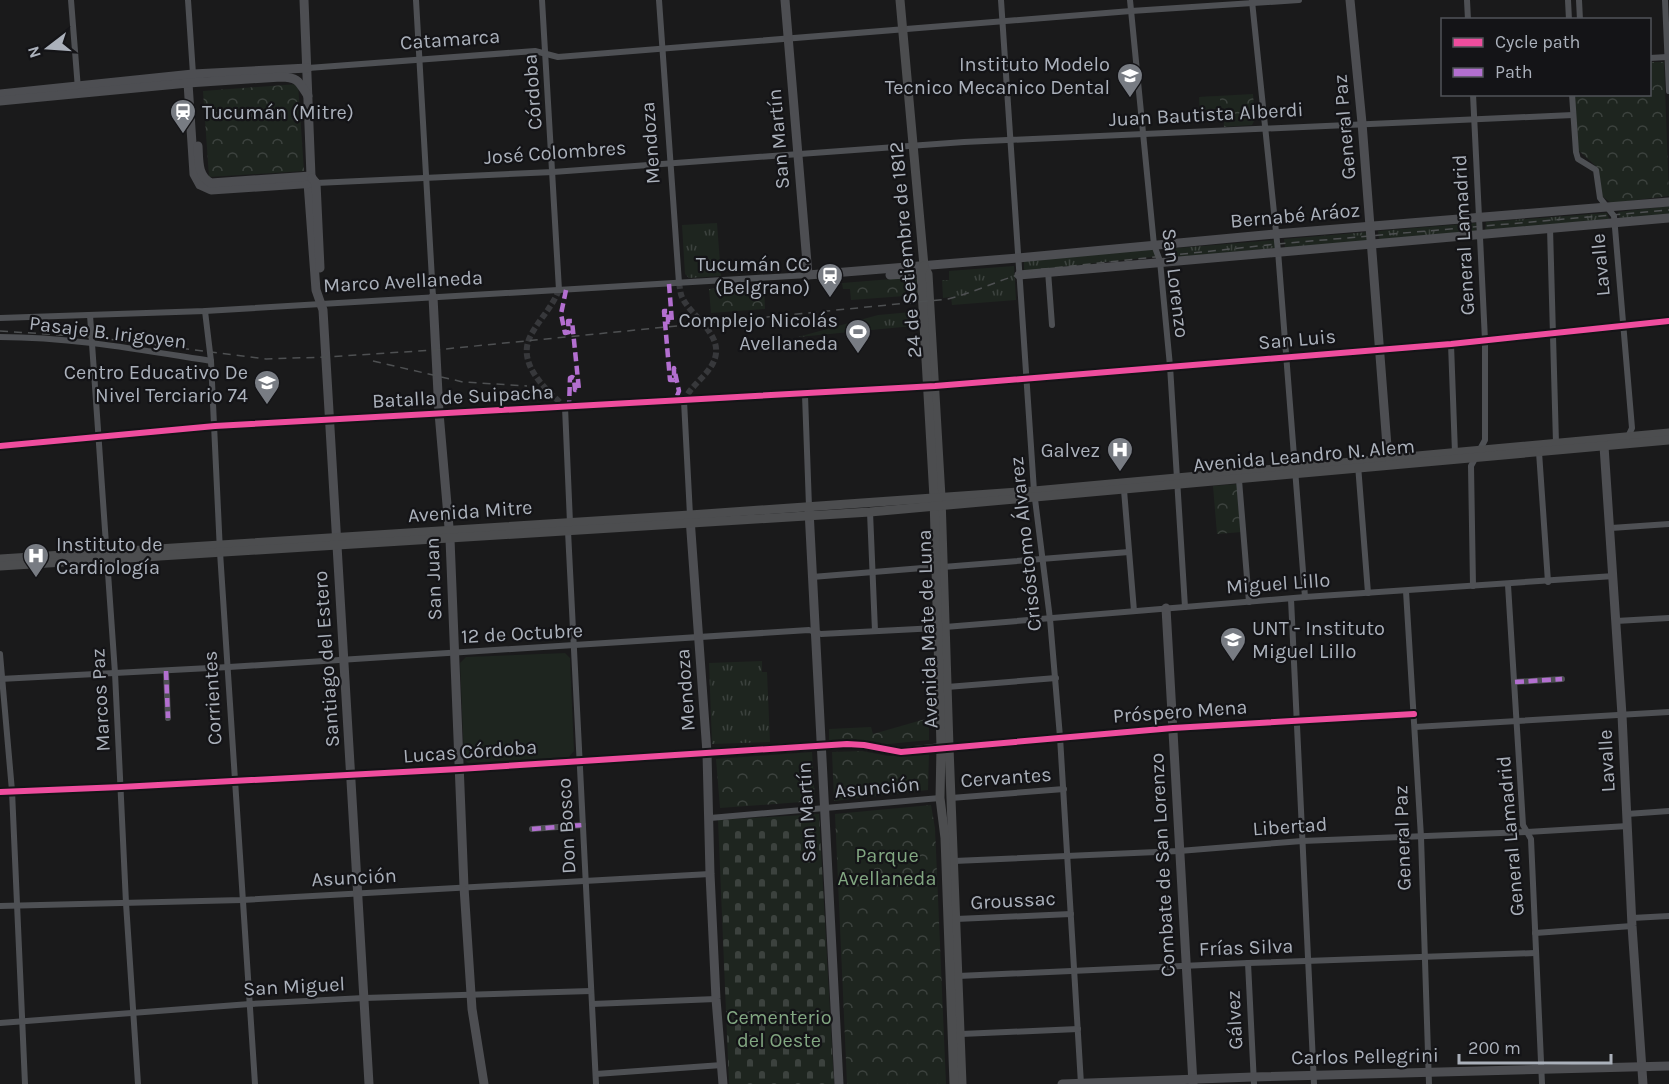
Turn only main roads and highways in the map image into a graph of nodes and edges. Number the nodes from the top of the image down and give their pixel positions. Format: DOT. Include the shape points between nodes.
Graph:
graph roads {
  1 [pos="900,0"];
  2 [pos="1669,433"];
  3 [pos="1669,440"];
  4 [pos="1601,443"];
  5 [pos="1478,454"];
  6 [pos="1388,462"];
  7 [pos="1295,471"];
  8 [pos="1177,481"];
  9 [pos="937,482"];
  10 [pos="1034,494"];
  11 [pos="956,501"];
  12 [pos="937,502"];
  13 [pos="914,504"];
  14 [pos="809,512"];
  15 [pos="942,523"];
  16 [pos="934,531"];
  17 [pos="107,555"];
  18 [pos="0,559"];
  19 [pos="0,566"];
  20 [pos="939,567"];
  21 [pos="941,627"];
  22 [pos="945,747"];
  23 [pos="954,1084"];
  24 [pos="962,1084"];
  1 -- 9 [label="main road, 24 de Setiembre de 1812"];
  2 -- 4 [label="main road, Avenida Leandro N. Alem"];
  3 -- 4 [label="main road, Avenida Leandro N. Alem"];
  4 -- 5 [label="main road, Avenida Leandro N. Alem" via="1539,452"];
  4 -- 5 [label="main road, Avenida Leandro N. Alem" via="1556,443"];
  5 -- 6 [label="main road, Avenida Leandro N. Alem"];
  5 -- 6 [label="main road, Avenida Leandro N. Alem" via="1455,453"];
  6 -- 7 [label="main road, Avenida Leandro N. Alem"];
  7 -- 8 [label="main road, Avenida Leandro N. Alem"];
  7 -- 8 [label="main road, Avenida Leandro N. Alem" via="1239,480"];
  8 -- 10 [label="main road, Avenida Leandro N. Alem"];
  8 -- 10 [label="main road, Avenida Leandro N. Alem" via="1124,490"];
  9 -- 11 [label="main road"];
  9 -- 12 [label="main road, 24 de Setiembre de 1812"];
  9 -- 13 [label="main road"];
  10 -- 11 [label="main road, Avenida Leandro N. Alem"];
  11 -- 12 [label="main road, Avenida Leandro N. Alem"];
  11 -- 15 [label="main road"];
  12 -- 13 [label="main road, Avenida Mitre"];
  12 -- 15 [label="main road, Avenida Mate de Luna"];
  12 -- 16 [label="main road, Avenida Mate de Luna"];
  13 -- 14 [label="main road, Avenida Mitre"];
  13 -- 14 [label="main road, Avenida Mitre" via="870,512"];
  13 -- 16 [label="main road" via="928,512"];
  14 -- 17 [label="main road, Avenida Mitre"];
  15 -- 20 [label="main road, Avenida Mate de Luna"];
  16 -- 20 [label="main road, Avenida Mate de Luna"];
  17 -- 18 [label="main road, Avenida Mitre"];
  17 -- 19 [label="main road, Avenida Mitre"];
  20 -- 21 [label="main road, Avenida Mate de Luna"];
  21 -- 22 [label="main road, Avenida Mate de Luna"];
  21 -- 22 [label="main road, Avenida Mate de Luna" via="947,687"];
  22 -- 23 [label="main road, Avenida Mate de Luna" via="940,798 945,838"];
  22 -- 24 [label="main road, Avenida Mate de Luna" via="951,798"];
}
